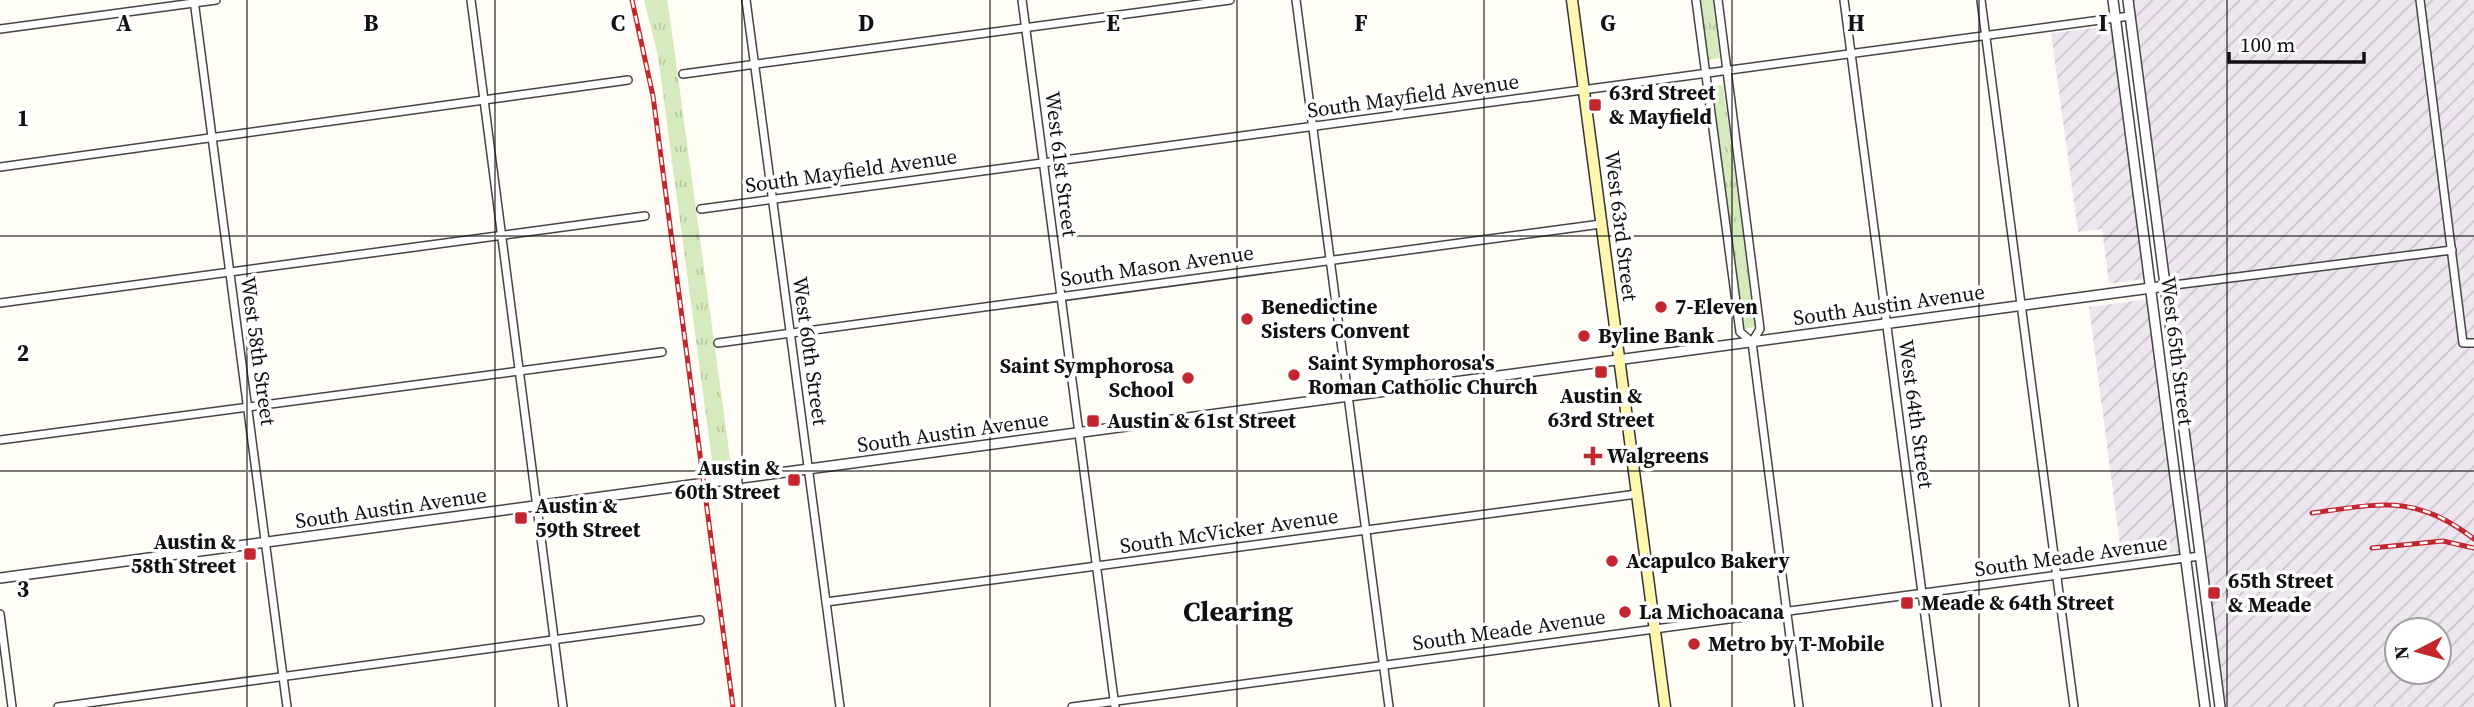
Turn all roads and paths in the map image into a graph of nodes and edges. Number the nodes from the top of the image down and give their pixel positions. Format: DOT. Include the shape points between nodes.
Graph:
graph roads {
  1 [pos="216,0"];
  2 [pos="471,0"];
  3 [pos="746,0"];
  4 [pos="1022,0"];
  5 [pos="1230,0"];
  6 [pos="1296,0"];
  7 [pos="1572,0"];
  8 [pos="1696,0"];
  9 [pos="1718,0"];
  10 [pos="1843,0"];
  11 [pos="1982,0"];
  12 [pos="2113,0"];
  13 [pos="2128,0"];
  14 [pos="2420,0"];
  15 [pos="194,1"];
  16 [pos="2130,16"];
  17 [pos="2115,18"];
  18 [pos="1025,27"];
  19 [pos="0,29"];
  20 [pos="1986,36"];
  21 [pos="1851,54"];
  22 [pos="755,64"];
  23 [pos="1727,71"];
  24 [pos="683,74"];
  25 [pos="1706,74"];
  26 [pos="628,80"];
  27 [pos="1584,90"];
  28 [pos="484,101"];
  29 [pos="1313,127"];
  30 [pos="212,139"];
  31 [pos="1043,163"];
  32 [pos="0,167"];
  33 [pos="772,200"];
  34 [pos="701,209"];
  35 [pos="645,216"];
  36 [pos="1601,224"];
  37 [pos="502,236"];
  38 [pos="2452,250"];
  39 [pos="1330,260"];
  40 [pos="230,272"];
  41 [pos="2166,286"];
  42 [pos="2151,288"];
  43 [pos="1061,297"];
  44 [pos="0,303"];
  45 [pos="2021,305"];
  46 [pos="1886,324"];
  47 [pos="790,334"];
  48 [pos="1752,342"];
  49 [pos="718,343"];
  50 [pos="2474,343"];
  51 [pos="663,352"];
  52 [pos="1619,360"];
  53 [pos="519,370"];
  54 [pos="1348,396"];
  55 [pos="247,407"];
  56 [pos="1078,432"];
  57 [pos="0,440"];
  58 [pos="809,469"];
  59 [pos="2190,482"];
  60 [pos="2176,484"];
  61 [pos="1637,494"];
  62 [pos="537,505"];
  63 [pos="1366,530"];
  64 [pos="265,542"];
  65 [pos="2200,556"];
  66 [pos="2186,558"];
  67 [pos="1096,566"];
  68 [pos="2057,575"];
  69 [pos="0,578"];
  70 [pos="1922,593"];
  71 [pos="826,603"];
  72 [pos="1787,611"];
  73 [pos="0,614"];
  74 [pos="700,620"];
  75 [pos="1655,629"];
  76 [pos="554,640"];
  77 [pos="1383,665"];
  78 [pos="283,676"];
  79 [pos="1114,704"];
  80 [pos="12,707"];
  81 [pos="58,707"];
  82 [pos="287,707"];
  83 [pos="563,707"];
  84 [pos="840,707"];
  85 [pos="1072,707"];
  86 [pos="1389,707"];
  87 [pos="1665,707"];
  88 [pos="1799,707"];
  89 [pos="1937,707"];
  90 [pos="2074,707"];
  91 [pos="2205,707"];
  92 [pos="2220,707"];
  1 -- 15 [label="street"];
  2 -- 28 [label="street"];
  3 -- 22 [label="street, West 60th Street"];
  4 -- 18 [label="street, West 61st Street"];
  5 -- 18 [label="street"];
  6 -- 29 [label="street"];
  7 -- 27 [label="main road, West 63rd Street"];
  8 -- 25 [label="street"];
  9 -- 23 [label="street"];
  10 -- 21 [label="street, West 64th Street"];
  11 -- 20 [label="street"];
  12 -- 17 [label="street, West 65th Street"];
  13 -- 16 [label="street, West 65th Street"];
  14 -- 38 [label="street"];
  15 -- 19 [label="street"];
  15 -- 30 [label="street, West 58th Street"];
  16 -- 17 [label="street, South Mayfield Avenue"];
  16 -- 41 [label="street, West 65th Street"];
  17 -- 20 [label="street, South Mayfield Avenue"];
  17 -- 42 [label="street, West 65th Street"];
  18 -- 22 [label="street"];
  18 -- 31 [label="street, West 61st Street"];
  20 -- 21 [label="street, South Mayfield Avenue"];
  20 -- 45 [label="street"];
  21 -- 23 [label="street, South Mayfield Avenue"];
  21 -- 46 [label="street, West 64th Street"];
  22 -- 24 [label="street"];
  22 -- 33 [label="street, West 60th Street"];
  23 -- 25 [label="street, South Mayfield Avenue"];
  23 -- 48 [label="street" via="1760,328"];
  25 -- 27 [label="street, South Mayfield Avenue"];
  25 -- 48 [label="street" via="1740,331"];
  26 -- 28 [label="street"];
  27 -- 29 [label="street, South Mayfield Avenue"];
  27 -- 36 [label="main road, West 63rd Street"];
  28 -- 30 [label="street"];
  28 -- 37 [label="street"];
  29 -- 31 [label="street, South Mayfield Avenue"];
  29 -- 39 [label="street"];
  30 -- 32 [label="street"];
  30 -- 40 [label="street, West 58th Street"];
  31 -- 33 [label="street, South Mayfield Avenue"];
  31 -- 43 [label="street, West 61st Street"];
  33 -- 34 [label="street, South Mayfield Avenue"];
  33 -- 47 [label="street, West 60th Street"];
  35 -- 37 [label="street"];
  36 -- 39 [label="street, South Mason Avenue"];
  36 -- 52 [label="main road, West 63rd Street"];
  37 -- 40 [label="street"];
  37 -- 53 [label="street"];
  38 -- 41 [label="street, South Austin Avenue"];
  38 -- 50 [label="street" via="2463,343"];
  39 -- 43 [label="street, South Mason Avenue"];
  39 -- 54 [label="street"];
  40 -- 44 [label="street"];
  40 -- 55 [label="street, West 58th Street"];
  41 -- 42 [label="street, South Austin Avenue"];
  41 -- 59 [label="street, West 65th Street"];
  42 -- 45 [label="street, South Austin Avenue"];
  42 -- 60 [label="street, West 65th Street"];
  43 -- 47 [label="street, South Mason Avenue"];
  43 -- 56 [label="street, West 61st Street"];
  45 -- 46 [label="street, South Austin Avenue"];
  45 -- 68 [label="street"];
  46 -- 48 [label="street, South Austin Avenue"];
  46 -- 70 [label="street, West 64th Street"];
  47 -- 49 [label="street, South Mason Avenue"];
  47 -- 58 [label="street, West 60th Street"];
  48 -- 52 [label="street, South Austin Avenue"];
  48 -- 72 [label="street"];
  51 -- 53 [label="street"];
  52 -- 54 [label="street, South Austin Avenue"];
  52 -- 61 [label="main road, West 63rd Street"];
  53 -- 55 [label="street"];
  53 -- 62 [label="street"];
  54 -- 56 [label="street, South Austin Avenue"];
  54 -- 63 [label="street"];
  55 -- 57 [label="street"];
  55 -- 64 [label="street, West 58th Street"];
  56 -- 58 [label="street, South Austin Avenue"];
  56 -- 67 [label="street, West 61st Street"];
  58 -- 62 [label="street, South Austin Avenue"];
  58 -- 71 [label="street, West 60th Street"];
  59 -- 60 [label="street"];
  59 -- 65 [label="street, West 65th Street"];
  60 -- 66 [label="street, West 65th Street"];
  61 -- 63 [label="street, South McVicker Avenue"];
  61 -- 75 [label="main road, West 63rd Street"];
  62 -- 64 [label="street, South Austin Avenue"];
  62 -- 76 [label="street"];
  63 -- 67 [label="street, South McVicker Avenue"];
  63 -- 77 [label="street"];
  64 -- 69 [label="street, South Austin Avenue"];
  64 -- 78 [label="street, West 58th Street"];
  65 -- 66 [label="street, South Meade Avenue"];
  65 -- 92 [label="street, West 65th Street"];
  66 -- 68 [label="street, South Meade Avenue"];
  66 -- 91 [label="street, West 65th Street"];
  67 -- 71 [label="street, South McVicker Avenue"];
  67 -- 79 [label="street, West 61st Street"];
  68 -- 70 [label="street, South Meade Avenue"];
  68 -- 90 [label="street"];
  70 -- 72 [label="street, South Meade Avenue"];
  70 -- 89 [label="street, West 64th Street"];
  71 -- 84 [label="street, West 60th Street"];
  72 -- 75 [label="street, South Meade Avenue"];
  72 -- 88 [label="street"];
  73 -- 80 [label="street"];
  74 -- 76 [label="street"];
  75 -- 77 [label="street, South Meade Avenue"];
  75 -- 87 [label="main road, West 63rd Street"];
  76 -- 78 [label="street"];
  76 -- 83 [label="street"];
  77 -- 79 [label="street, South Meade Avenue"];
  77 -- 86 [label="street"];
  78 -- 81 [label="street"];
  78 -- 82 [label="street, West 58th Street"];
  79 -- 85 [label="street, South Meade Avenue"];
}
